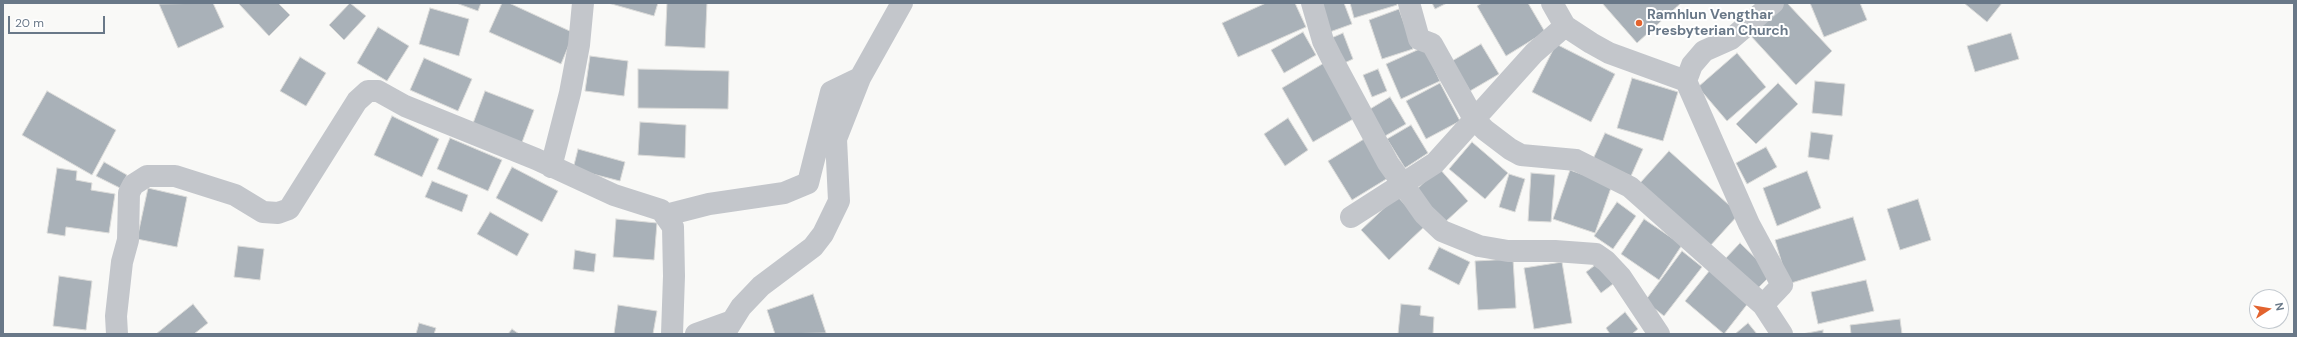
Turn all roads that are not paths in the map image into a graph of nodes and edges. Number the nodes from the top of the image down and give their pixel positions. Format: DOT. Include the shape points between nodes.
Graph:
graph roads {
  1 [pos="583,3"];
  2 [pos="902,3"];
  3 [pos="1312,3"];
  4 [pos="1409,3"];
  5 [pos="1552,3"];
  6 [pos="1773,3"];
  7 [pos="1565,26"];
  8 [pos="860,78"];
  9 [pos="1686,81"];
  10 [pos="1474,119"];
  11 [pos="551,167"];
  12 [pos="1404,185"];
  13 [pos="666,215"];
  14 [pos="1351,217"];
  15 [pos="1763,305"];
  16 [pos="728,328"];
  17 [pos="117,334"];
  18 [pos="672,334"];
  19 [pos="696,334"];
  20 [pos="1659,334"];
  21 [pos="1782,334"];
  1 -- 11 [label="street" via="579,45 570,93"];
  2 -- 8 [label="street"];
  3 -- 12 [label="street" via="1321,35 1331,57 1388,162"];
  4 -- 10 [label="street" via="1419,39 1432,44"];
  5 -- 7 [label="street"];
  6 -- 9 [label="street" via="1731,39 1704,51 1692,65"];
  7 -- 9 [label="street" via="1609,53"];
  7 -- 10 [label="street" via="1534,53"];
  8 -- 13 [label="street" via="832,92 808,183 784,193 709,204"];
  8 -- 16 [label="street" via="836,139 839,201 823,234 812,247 761,286 741,307"];
  9 -- 15 [label="street" via="1749,224 1782,285"];
  10 -- 12 [label="street" via="1435,163"];
  10 -- 15 [label="street" via="1521,155 1576,160 1630,187"];
  11 -- 13 [label="street" via="614,195 661,210"];
  11 -- 17 [label="street" via="405,106 378,91 368,91 357,101 289,209 278,213 263,212 235,195 175,176 147,176 132,185 129,194 128,240 122,262 116,316"];
  12 -- 14 [label="street"];
  12 -- 20 [label="street" via="1424,214 1442,231 1478,246 1508,251 1596,254 1621,277"];
  13 -- 18 [label="street" via="673,227"];
  15 -- 21 [label="street"];
  16 -- 19 [label="street"];
}
